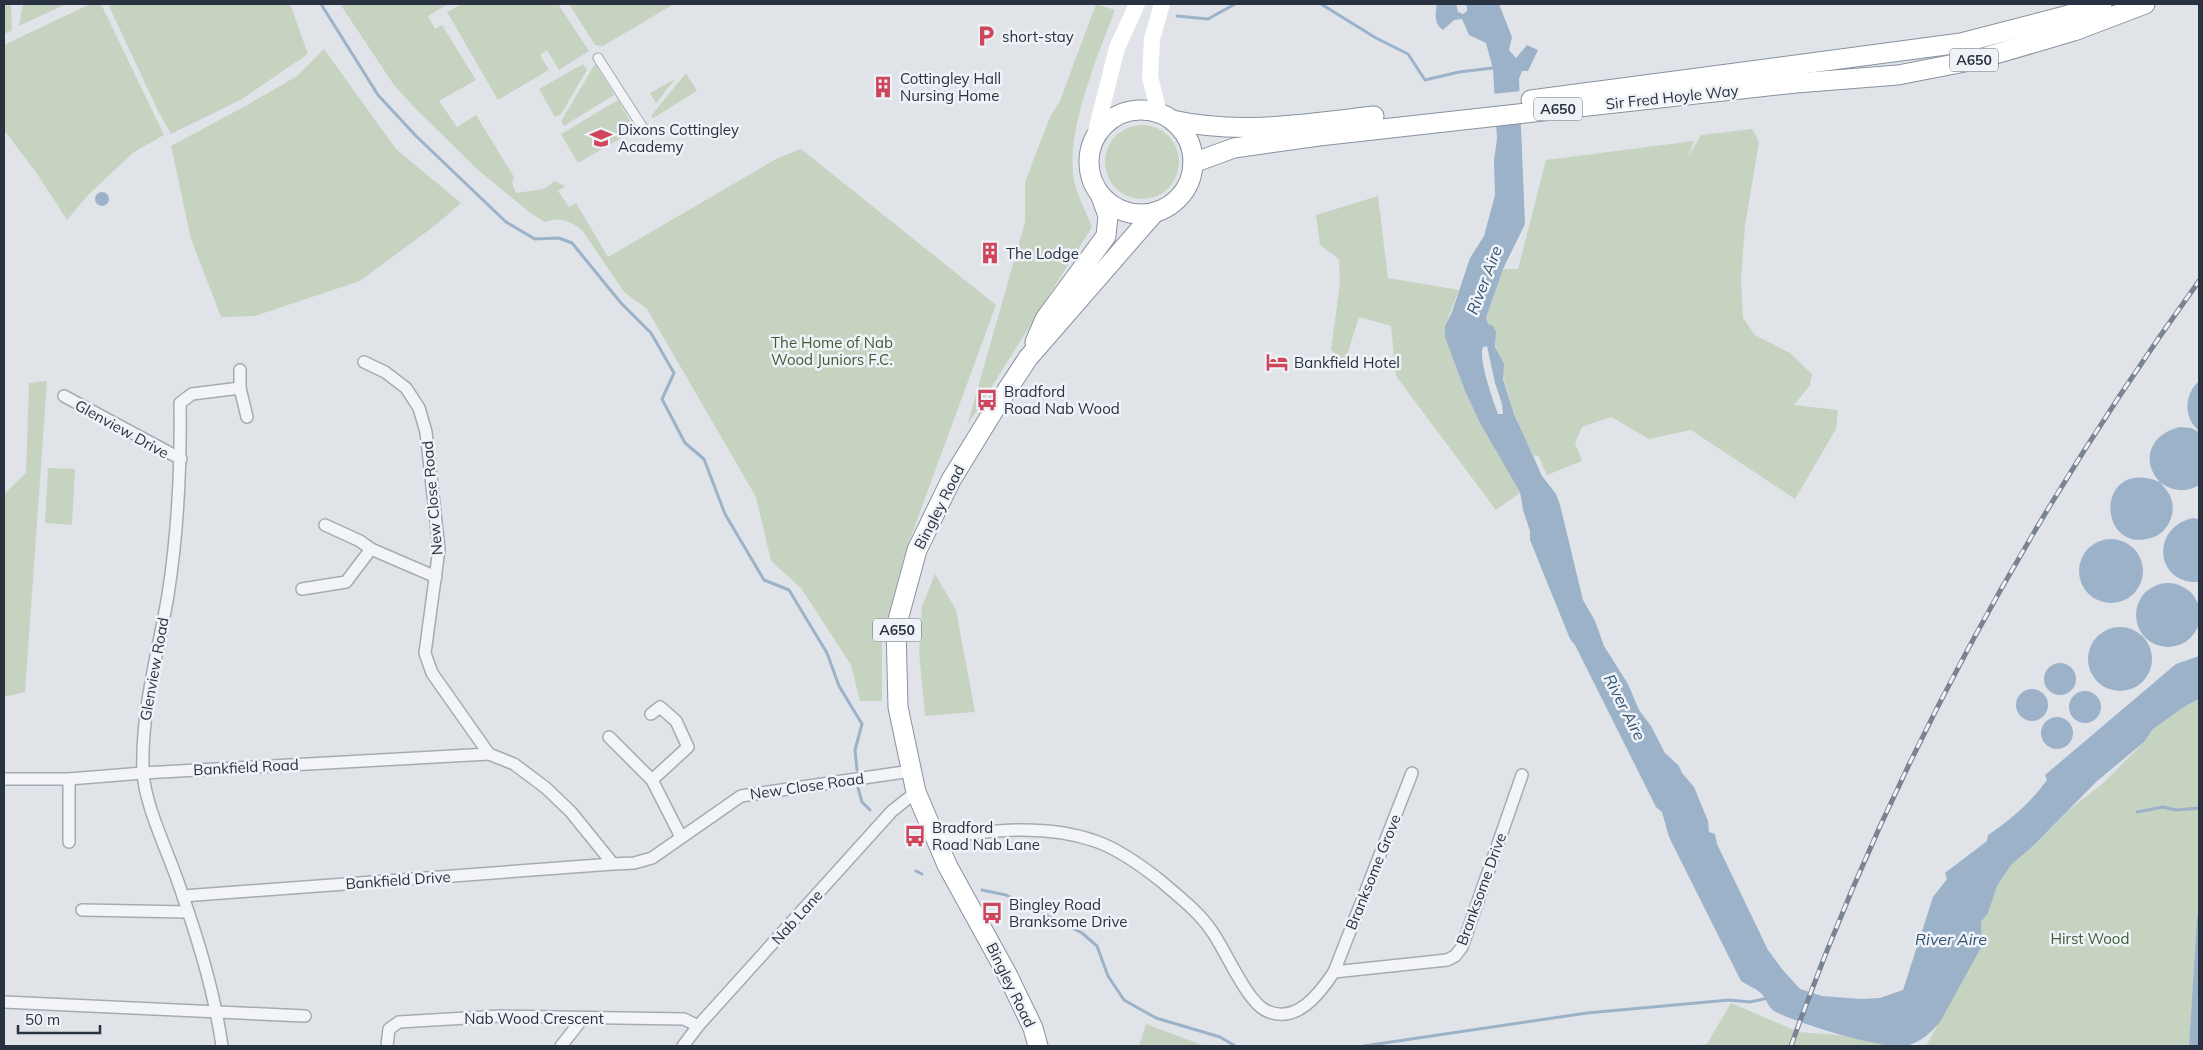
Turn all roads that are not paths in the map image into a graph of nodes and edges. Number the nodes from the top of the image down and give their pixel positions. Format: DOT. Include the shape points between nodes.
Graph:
graph roads {
  1 [pos="1137,4"];
  2 [pos="1162,4"];
  3 [pos="2102,4"];
  4 [pos="2146,4"];
  5 [pos="598,58"];
  6 [pos="1795,74"];
  7 [pos="1166,116"];
  8 [pos="643,128"];
  9 [pos="1319,129"];
  10 [pos="1093,143"];
  11 [pos="1193,163"];
  12 [pos="1099,193"];
  13 [pos="1155,212"];
  14 [pos="1028,358"];
  15 [pos="364,362"];
  16 [pos="240,370"];
  17 [pos="240,388"];
  18 [pos="64,396"];
  19 [pos="247,417"];
  20 [pos="181,460"];
  21 [pos="325,525"];
  22 [pos="371,549"];
  23 [pos="436,577"];
  24 [pos="302,589"];
  25 [pos="651,714"];
  26 [pos="609,737"];
  27 [pos="489,754"];
  28 [pos="910,771"];
  29 [pos="142,773"];
  30 [pos="1412,773"];
  31 [pos="1522,776"];
  32 [pos="4,779"];
  33 [pos="69,779"];
  34 [pos="652,780"];
  35 [pos="916,792"];
  36 [pos="681,837"];
  37 [pos="934,838"];
  38 [pos="69,842"];
  39 [pos="613,864"];
  40 [pos="183,896"];
  41 [pos="82,910"];
  42 [pos="188,912"];
  43 [pos="1334,972"];
  44 [pos="4,1002"];
  45 [pos="217,1013"];
  46 [pos="305,1016"];
  47 [pos="583,1018"];
  48 [pos="698,1026"];
  49 [pos="222,1046"];
  50 [pos="387,1046"];
  51 [pos="561,1046"];
  52 [pos="682,1046"];
  53 [pos="1038,1046"];
  1 -- 10 [label="main road" via="1117,48"];
  2 -- 7 [label="main road" via="1152,39 1150,77"];
  3 -- 6 [label="highway, Sir Fred Hoyle Way / A650" via="1961,43"];
  4 -- 6 [label="highway, Sir Fred Hoyle Way / A650" via="2074,31 1975,60 1898,75"];
  5 -- 8 [label="street"];
  6 -- 9 [label="highway, Sir Fred Hoyle Way / A650" via="1514,102"];
  7 -- 9 [label="highway, Sir Fred Hoyle Way / A650" via="1208,127"];
  7 -- 10 [label="highway, A650" via="1144,110 1128,111 1102,128"];
  7 -- 11 [label="highway" via="1184,132 1191,147"];
  9 -- 11 [label="highway, Sir Fred Hoyle Way / A650" via="1234,148"];
  10 -- 12 [label="highway, A650" via="1089,160 1091,177"];
  11 -- 13 [label="highway, A650" via="1190,179 1182,194"];
  12 -- 13 [label="highway" via="1124,211"];
  12 -- 14 [label="highway, A650" via="1108,216 1106,236 1045,319"];
  13 -- 14 [label="highway, Bingley Road / A650"];
  14 -- 28 [label="highway, Bingley Road / A650" via="951,480 917,550 896,627 898,707"];
  15 -- 23 [label="street, New Close Road" via="385,372 406,388 419,408 426,432 439,549"];
  16 -- 17 [label="street"];
  17 -- 19 [label="street"];
  17 -- 20 [label="street, Glenview Road" via="192,394 180,403"];
  18 -- 20 [label="street, Glenview Drive"];
  20 -- 29 [label="street, Glenview Road" via="168,595 144,719"];
  21 -- 22 [label="street"];
  22 -- 23 [label="street"];
  22 -- 24 [label="street" via="346,582"];
  23 -- 27 [label="street, New Close Road" via="425,653 432,673"];
  25 -- 34 [label="street" via="660,707 676,721 688,747"];
  26 -- 34 [label="street"];
  27 -- 29 [label="street, Bankfield Road"];
  27 -- 39 [label="street" via="514,764 546,788 571,812"];
  28 -- 35 [label="highway, Bingley Road / A650"];
  28 -- 36 [label="street, New Close Road" via="741,796"];
  29 -- 33 [label="street, Bankfield Road"];
  29 -- 40 [label="street, Glenview Road" via="148,799"];
  30 -- 43 [label="street, Branksome Grove"];
  31 -- 43 [label="street, Branksome Drive" via="1462,947 1455,956 1447,960"];
  32 -- 33 [label="street, Bankfield Road"];
  33 -- 38 [label="street"];
  34 -- 36 [label="street"];
  35 -- 37 [label="highway, Bingley Road / A650"];
  35 -- 48 [label="street, Nab Lane" via="892,811"];
  36 -- 39 [label="street, New Close Road" via="652,858"];
  37 -- 43 [label="street" via="993,830 1073,834 1097,841 1153,875 1187,903 1210,929 1250,997 1265,1010 1280,1013 1296,1011 1319,994"];
  37 -- 53 [label="highway, Bingley Road / A650" via="1007,974 1033,1028"];
  39 -- 40 [label="street, Bankfield Drive"];
  40 -- 42 [label="street, Glenview Road"];
  41 -- 42 [label="street"];
  42 -- 45 [label="street, Glenview Road"];
  44 -- 45 [label="street"];
  45 -- 46 [label="street"];
  45 -- 49 [label="street, Glenview Road"];
  47 -- 48 [label="street, Nab Wood Crescent" via="684,1019"];
  47 -- 50 [label="street, Nab Wood Crescent" via="500,1016 399,1022 389,1029"];
  47 -- 51 [label="street"];
  48 -- 52 [label="street, Nab Lane"];
}
